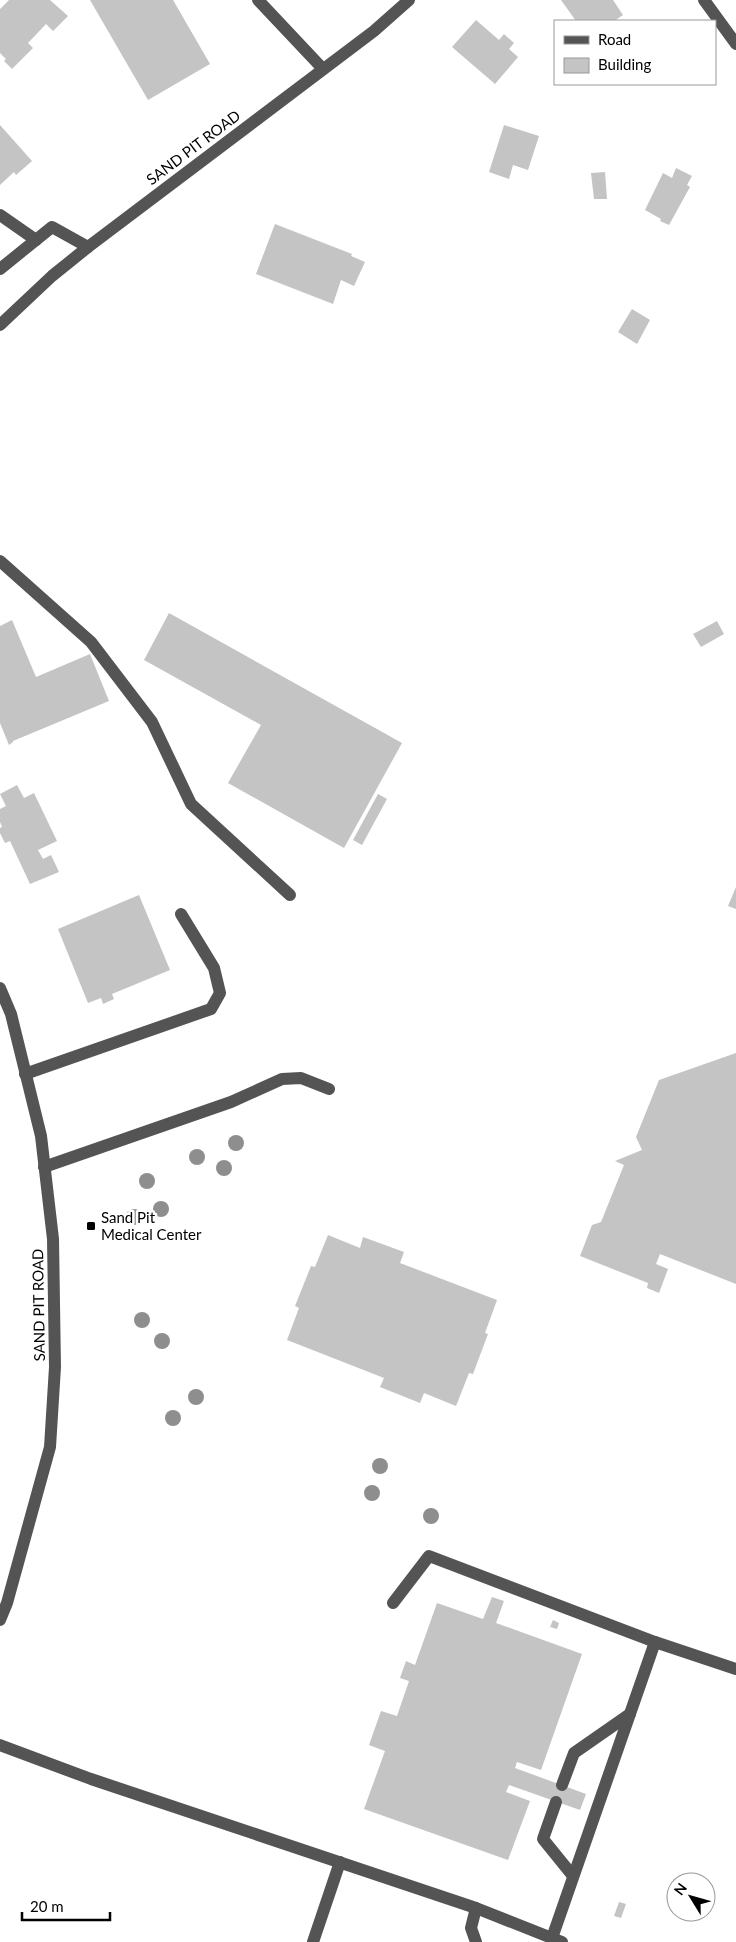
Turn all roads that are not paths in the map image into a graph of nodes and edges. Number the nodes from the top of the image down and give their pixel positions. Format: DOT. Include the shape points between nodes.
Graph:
graph roads {
  1 [pos="258,0"];
  2 [pos="409,0"];
  3 [pos="704,0"];
  4 [pos="736,44"];
  5 [pos="323,69"];
  6 [pos="0,215"];
  7 [pos="36,240"];
  8 [pos="88,247"];
  9 [pos="0,269"];
  10 [pos="0,325"];
  11 [pos="0,561"];
  12 [pos="290,895"];
  13 [pos="181,914"];
  14 [pos="0,988"];
  15 [pos="25,1074"];
  16 [pos="329,1089"];
  17 [pos="44,1167"];
  18 [pos="393,1603"];
  19 [pos="0,1620"];
  20 [pos="655,1642"];
  21 [pos="736,1669"];
  22 [pos="630,1714"];
  23 [pos="0,1745"];
  24 [pos="562,1785"];
  25 [pos="556,1802"];
  26 [pos="340,1862"];
  27 [pos="573,1876"];
  28 [pos="476,1908"];
  29 [pos="557,1940"];
  30 [pos="312,1942"];
  31 [pos="476,1942"];
  1 -- 5 [label="street"];
  2 -- 5 [label="street, SAND PIT ROAD"];
  3 -- 4 [label="street"];
  5 -- 8 [label="street, SAND PIT ROAD"];
  6 -- 7 [label="street"];
  7 -- 8 [label="street" via="52,227"];
  7 -- 9 [label="street"];
  8 -- 10 [label="street, SAND PIT ROAD"];
  11 -- 12 [label="street" via="91,642 152,722 191,804"];
  13 -- 15 [label="street" via="214,968 220,993 211,1009"];
  14 -- 15 [label="street, SAND PIT ROAD" via="11,1014"];
  15 -- 17 [label="street, SAND PIT ROAD" via="41,1136"];
  16 -- 17 [label="street" via="301,1078 282,1079 232,1102"];
  17 -- 19 [label="street, SAND PIT ROAD" via="53,1240 55,1367 50,1447"];
  18 -- 20 [label="street" via="428,1556"];
  20 -- 21 [label="street"];
  20 -- 22 [label="street"];
  22 -- 24 [label="street" via="574,1753"];
  22 -- 27 [label="street"];
  23 -- 26 [label="street" via="91,1779"];
  25 -- 27 [label="street" via="543,1839"];
  26 -- 28 [label="street"];
  26 -- 30 [label="street"];
  27 -- 29 [label="street"];
  28 -- 29 [label="street"];
  28 -- 31 [label="street" via="472,1928"];
}
